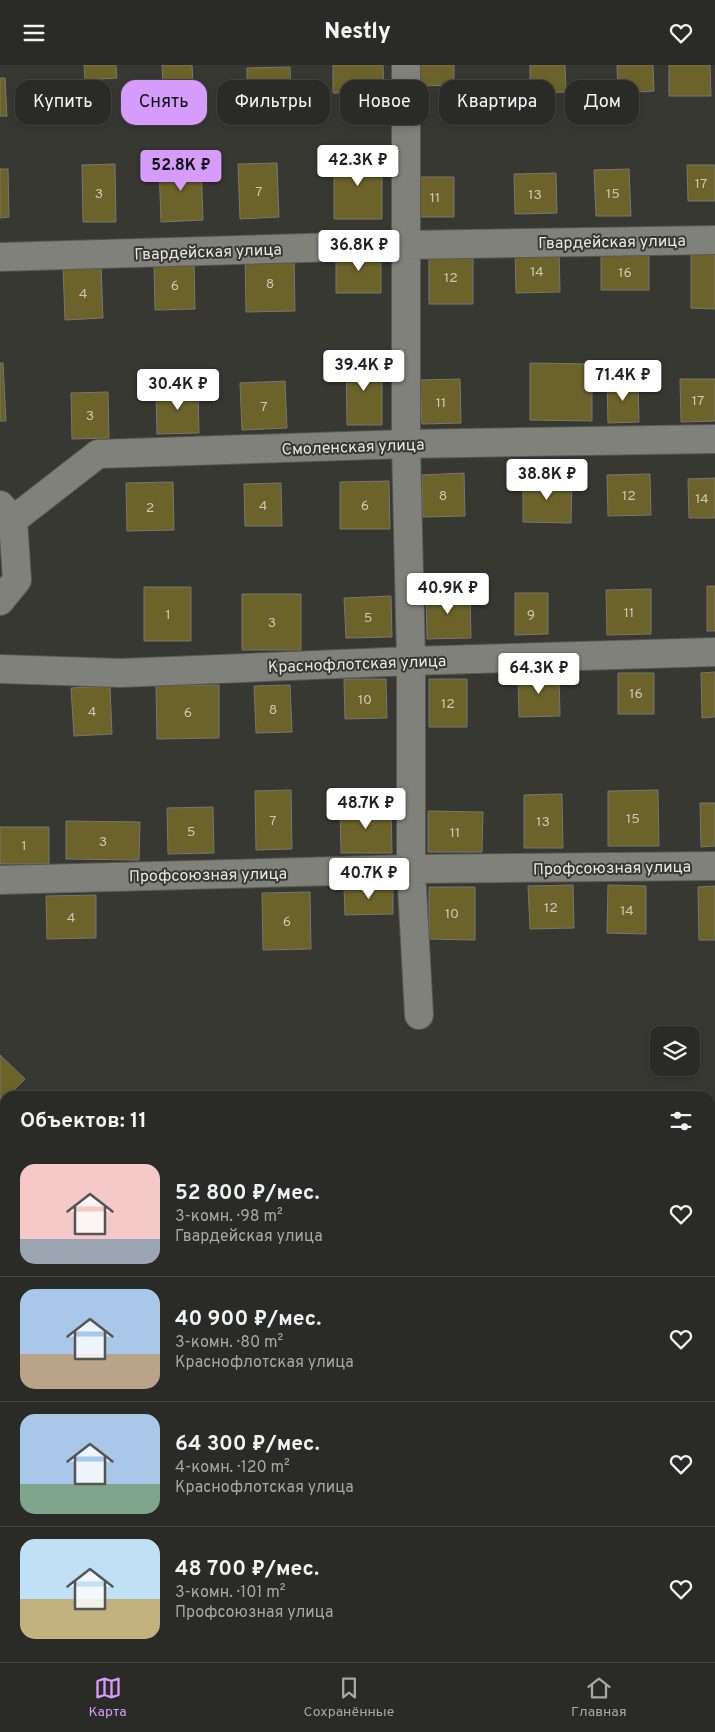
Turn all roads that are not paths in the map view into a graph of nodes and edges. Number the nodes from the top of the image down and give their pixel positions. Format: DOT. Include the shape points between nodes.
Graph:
graph roads {
  1 [pos="406,65"];
  2 [pos="715,239"];
  3 [pos="406,245"];
  4 [pos="0,257"];
  5 [pos="715,439"];
  6 [pos="406,444"];
  7 [pos="7,513"];
  8 [pos="0,601"];
  9 [pos="715,653"];
  10 [pos="411,661"];
  11 [pos="0,669"];
  12 [pos="715,866"];
  13 [pos="411,869"];
  14 [pos="0,880"];
  15 [pos="419,1015"];
  1 -- 3 [label="street"];
  2 -- 3 [label="street, Гвардейская улица"];
  3 -- 4 [label="street, Гвардейская улица"];
  3 -- 6 [label="street"];
  5 -- 6 [label="street, Смоленская улица"];
  6 -- 7 [label="street, Смоленская улица" via="98,454"];
  6 -- 10 [label="street"];
  7 -- 8 [label="street" via="16,580"];
  9 -- 10 [label="street, Краснофлотская улица"];
  10 -- 11 [label="street, Краснофлотская улица" via="121,673"];
  10 -- 13 [label="street"];
  12 -- 13 [label="street, Профсоюзная улица"];
  13 -- 14 [label="street, Профсоюзная улица"];
  13 -- 15 [label="street"];
}
